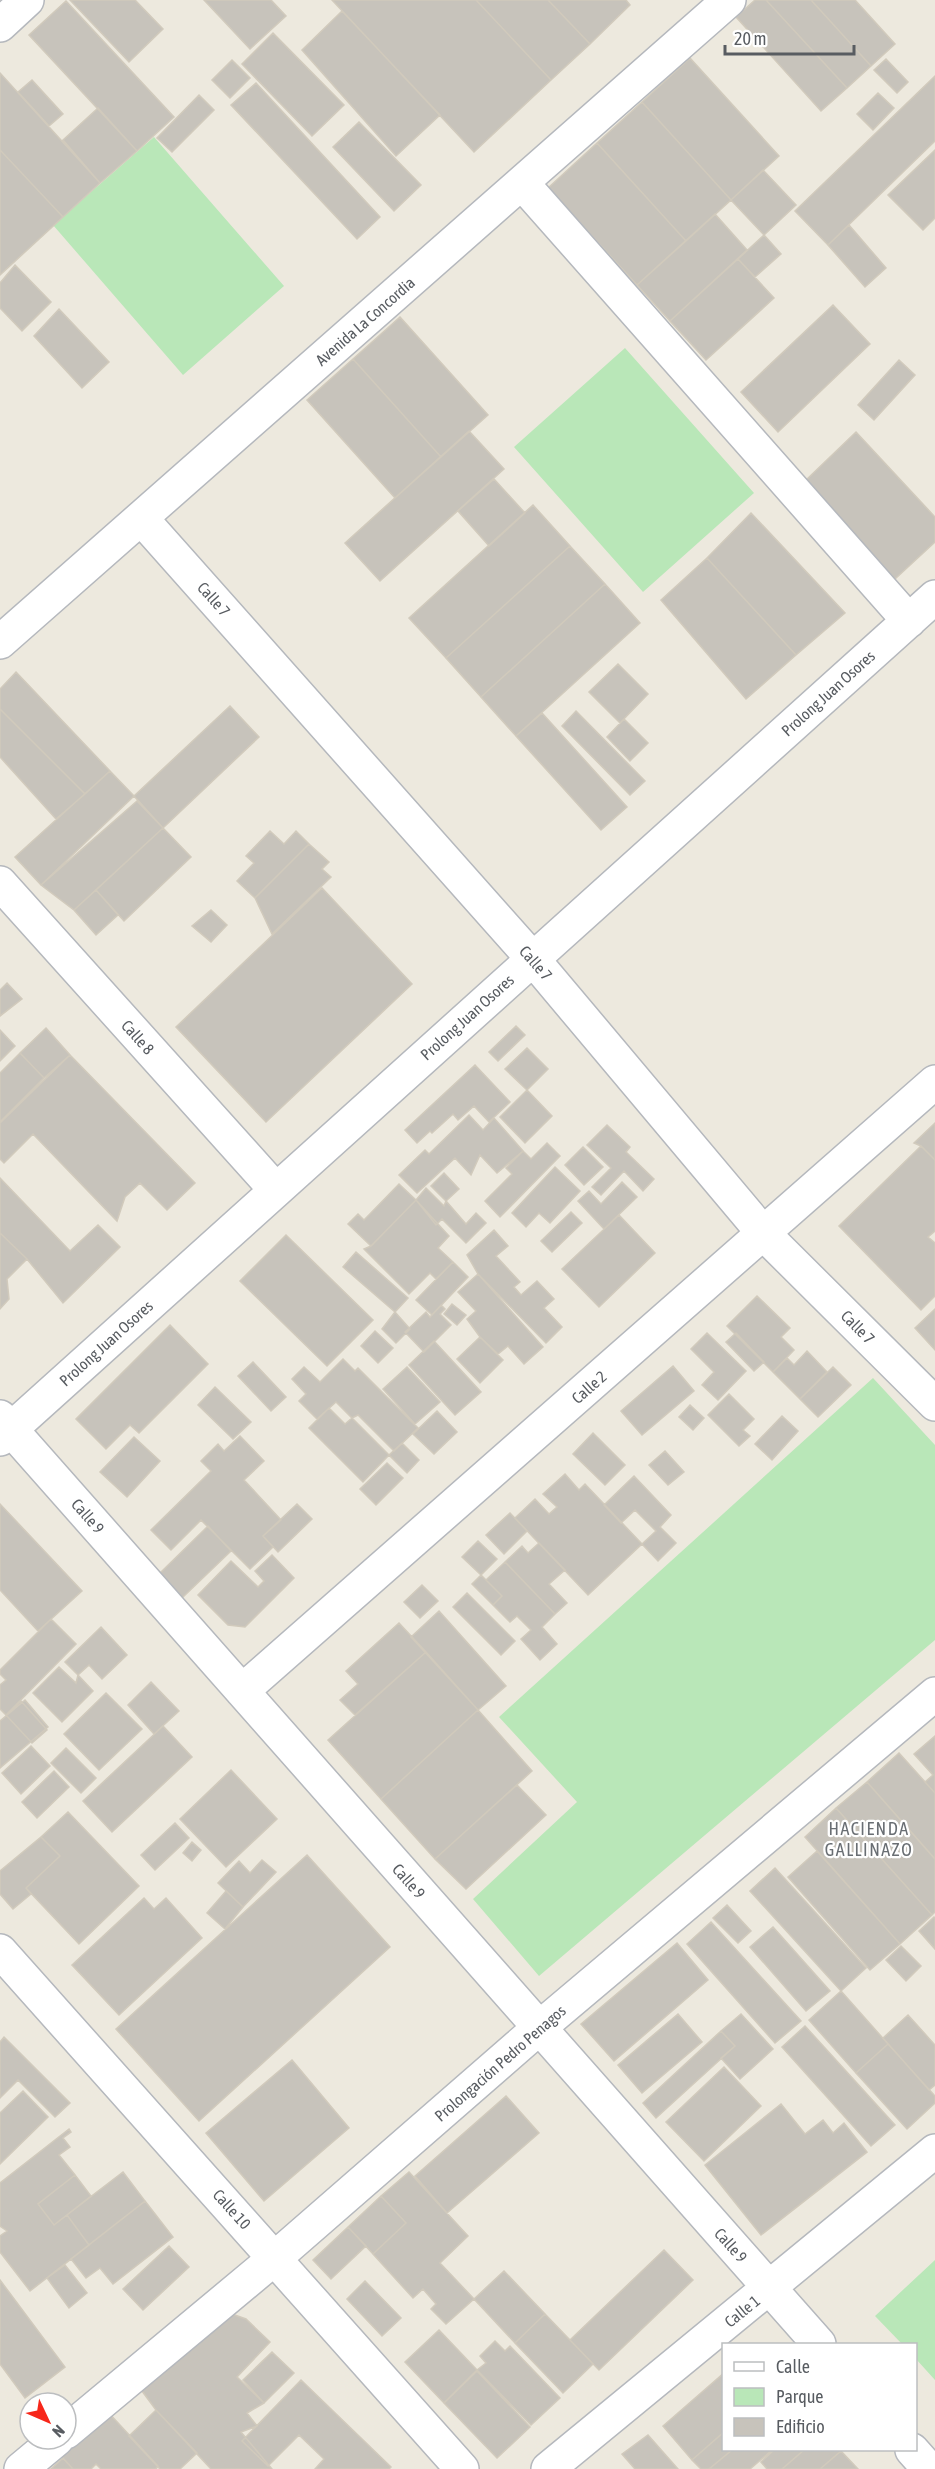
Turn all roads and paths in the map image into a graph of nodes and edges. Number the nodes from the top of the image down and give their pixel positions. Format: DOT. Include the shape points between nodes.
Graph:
graph roads {
  1 [pos="27,0"];
  2 [pos="729,0"];
  3 [pos="0,25"];
  4 [pos="522,183"];
  5 [pos="141,518"];
  6 [pos="935,597"];
  7 [pos="909,621"];
  8 [pos="0,642"];
  9 [pos="0,883"];
  10 [pos="532,958"];
  11 [pos="935,1082"];
  12 [pos="276,1190"];
  13 [pos="764,1234"];
  14 [pos="935,1404"];
  15 [pos="4,1429"];
  16 [pos="242,1691"];
  17 [pos="935,1694"];
  18 [pos="0,1951"];
  19 [pos="539,2028"];
  20 [pos="935,2151"];
  21 [pos="275,2258"];
  22 [pos="770,2289"];
  23 [pos="818,2343"];
  24 [pos="78,2422"];
  25 [pos="43,2451"];
  26 [pos="913,2451"];
  27 [pos="21,2469"];
  28 [pos="462,2469"];
  29 [pos="548,2469"];
  30 [pos="929,2469"];
  1 -- 3 [label="street"];
  2 -- 4 [label="street, Avenida La Concordia"];
  4 -- 5 [label="street, Avenida La Concordia"];
  4 -- 7 [label="street"];
  5 -- 8 [label="street, Avenida La Concordia"];
  5 -- 10 [label="street, Calle 7"];
  6 -- 7 [label="street, Prolong Juan Osores"];
  7 -- 10 [label="street, Prolong Juan Osores"];
  9 -- 12 [label="street, Calle 8"];
  10 -- 12 [label="street, Prolong Juan Osores"];
  10 -- 13 [label="street, Calle 7"];
  11 -- 13 [label="street, Calle 2"];
  12 -- 15 [label="street, Prolong Juan Osores"];
  13 -- 14 [label="street, Calle 7"];
  13 -- 16 [label="street, Calle 2"];
  15 -- 16 [label="street, Calle 9"];
  16 -- 19 [label="street, Calle 9"];
  17 -- 19 [label="street, Prolongación Pedro Penagos"];
  18 -- 21 [label="street, Calle 10"];
  19 -- 21 [label="street, Prolongación Pedro Penagos"];
  19 -- 22 [label="street, Calle 9"];
  20 -- 22 [label="street, Calle 1"];
  21 -- 24 [label="street, Prolongación Pedro Penagos"];
  21 -- 28 [label="street, Calle 10"];
  22 -- 23 [label="street, Calle 9"];
  22 -- 29 [label="street, Calle 1"];
  25 -- 27 [label="street"];
  26 -- 30 [label="street"];
}
